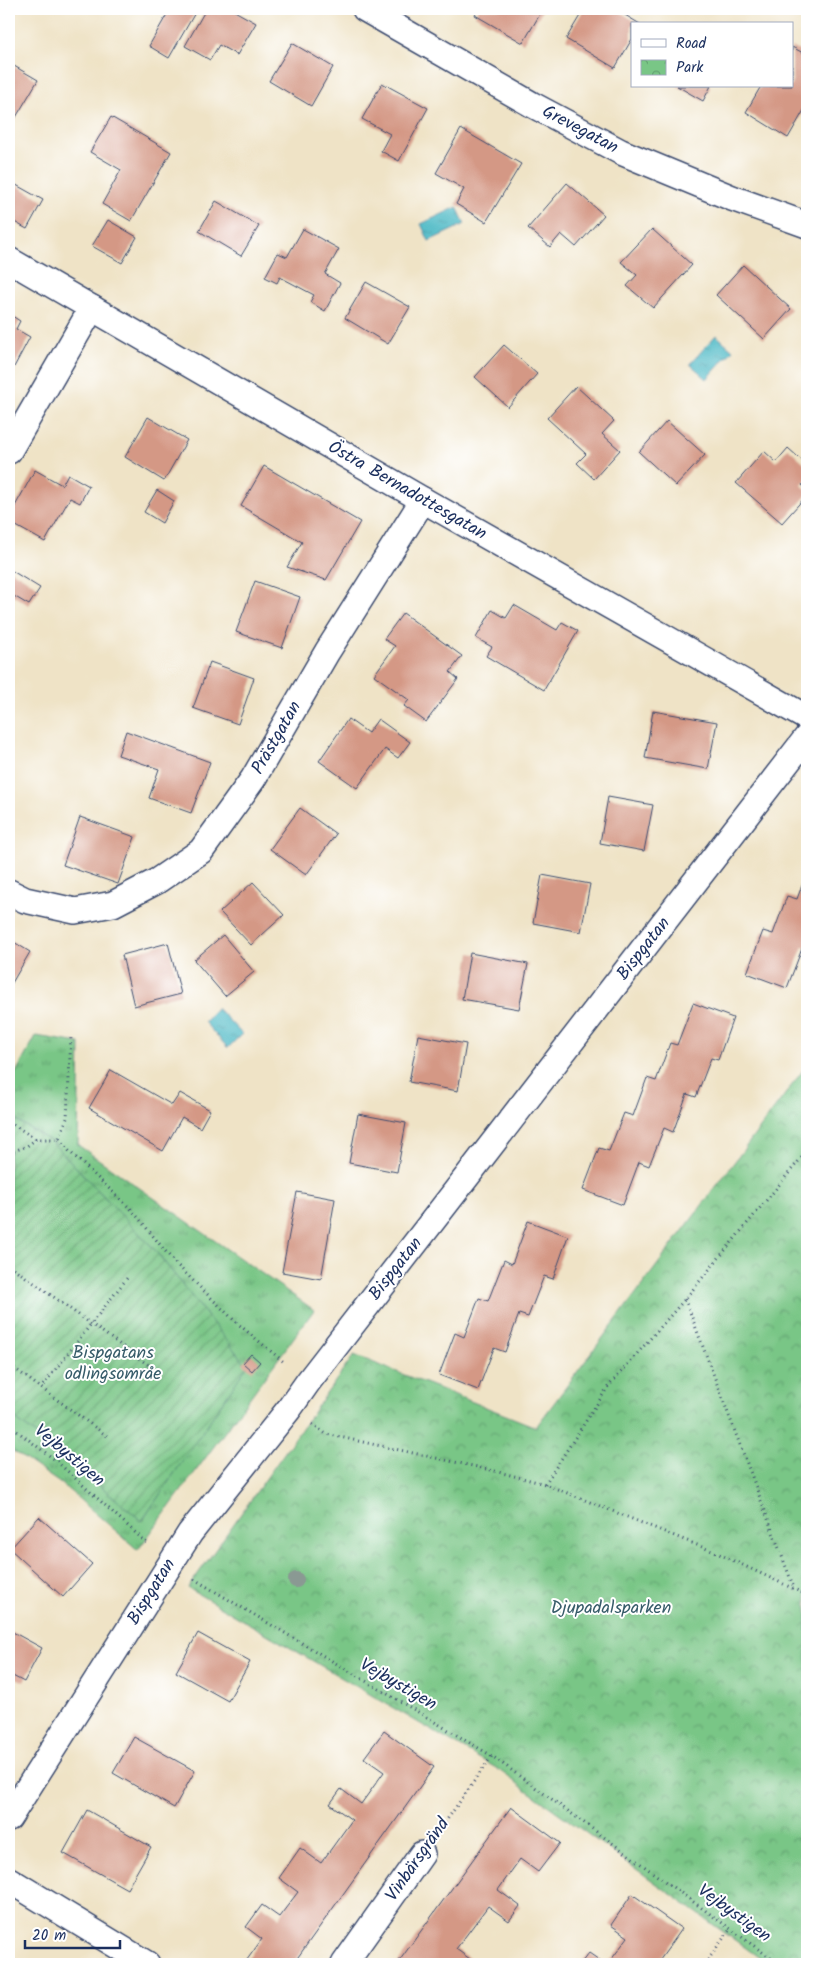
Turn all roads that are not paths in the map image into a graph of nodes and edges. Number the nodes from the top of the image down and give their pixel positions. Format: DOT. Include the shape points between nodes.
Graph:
graph roads {
  1 [pos="365,9"];
  2 [pos="807,225"];
  3 [pos="9,260"];
  4 [pos="92,308"];
  5 [pos="9,451"];
  6 [pos="422,500"];
  7 [pos="807,718"];
  8 [pos="807,737"];
  9 [pos="9,892"];
  10 [pos="9,1818"];
  11 [pos="422,1854"];
  12 [pos="9,1880"];
  13 [pos="146,1964"];
  14 [pos="344,1964"];
  1 -- 2 [label="street, Grevegatan" via="621,152"];
  3 -- 4 [label="street, Östra Bernadottesgatan"];
  4 -- 5 [label="street"];
  4 -- 6 [label="street, Östra Bernadottesgatan"];
  6 -- 7 [label="street, Östra Bernadottesgatan"];
  6 -- 9 [label="street, Prästgatan" via="327,652 253,779 201,851 157,881 113,904 75,911 25,900"];
  8 -- 10 [label="street, Bispgatan" via="289,1409 190,1532"];
  11 -- 14 [label="street, Vinbärsgränd"];
  12 -- 13 [label="street"];
}
